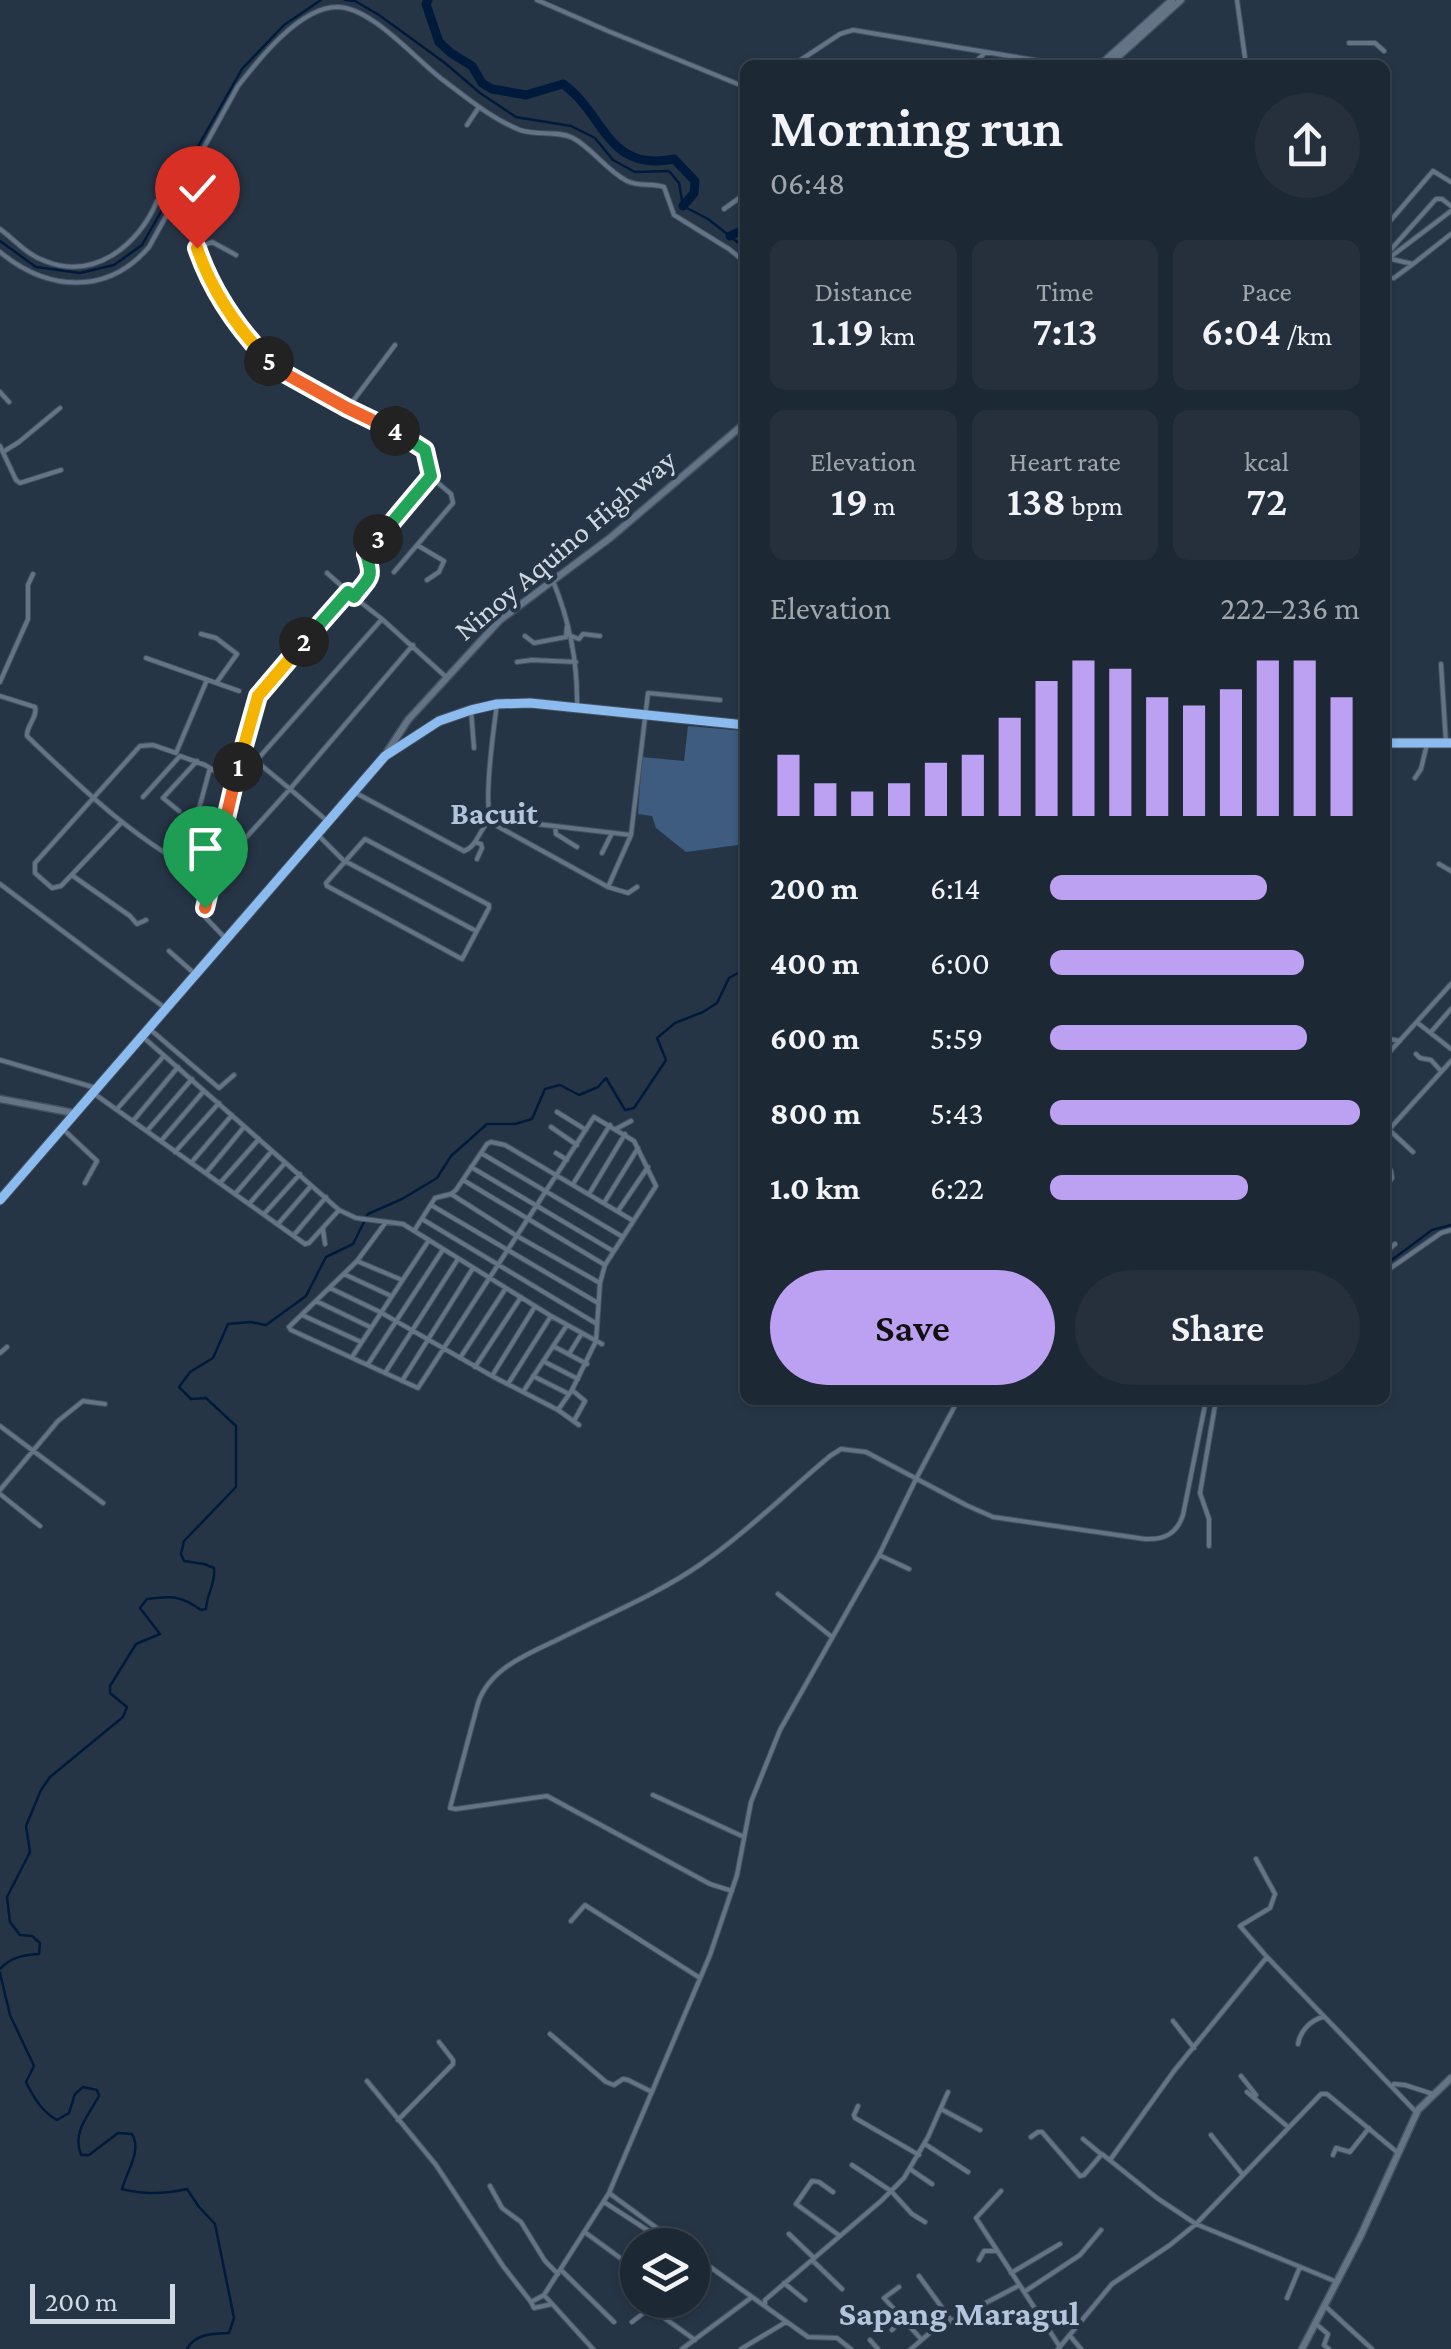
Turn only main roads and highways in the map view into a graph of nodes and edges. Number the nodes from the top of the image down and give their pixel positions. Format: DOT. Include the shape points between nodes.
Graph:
graph roads {
  1 [pos="1172,0"];
  2 [pos="1181,0"];
  3 [pos="1108,60"];
  4 [pos="1109,60"];
  5 [pos="740,427"];
  6 [pos="740,724"];
  7 [pos="1449,743"];
  8 [pos="1390,744"];
  9 [pos="385,756"];
  10 [pos="0,1099"];
  11 [pos="74,1113"];
  12 [pos="0,1200"];
  13 [pos="1451,2078"];
  14 [pos="1302,2349"];
  1 -- 3 [label="main road"];
  2 -- 4 [label="main road"];
  5 -- 9 [label="main road, Ninoy Aquino Highway" via="500,620 408,720"];
  6 -- 9 [label="highway" via="497,704 439,721"];
  7 -- 8 [label="highway"];
  9 -- 11 [label="highway"];
  10 -- 11 [label="main road"];
  11 -- 12 [label="highway"];
  13 -- 14 [label="main road" via="1416,2112"];
}
